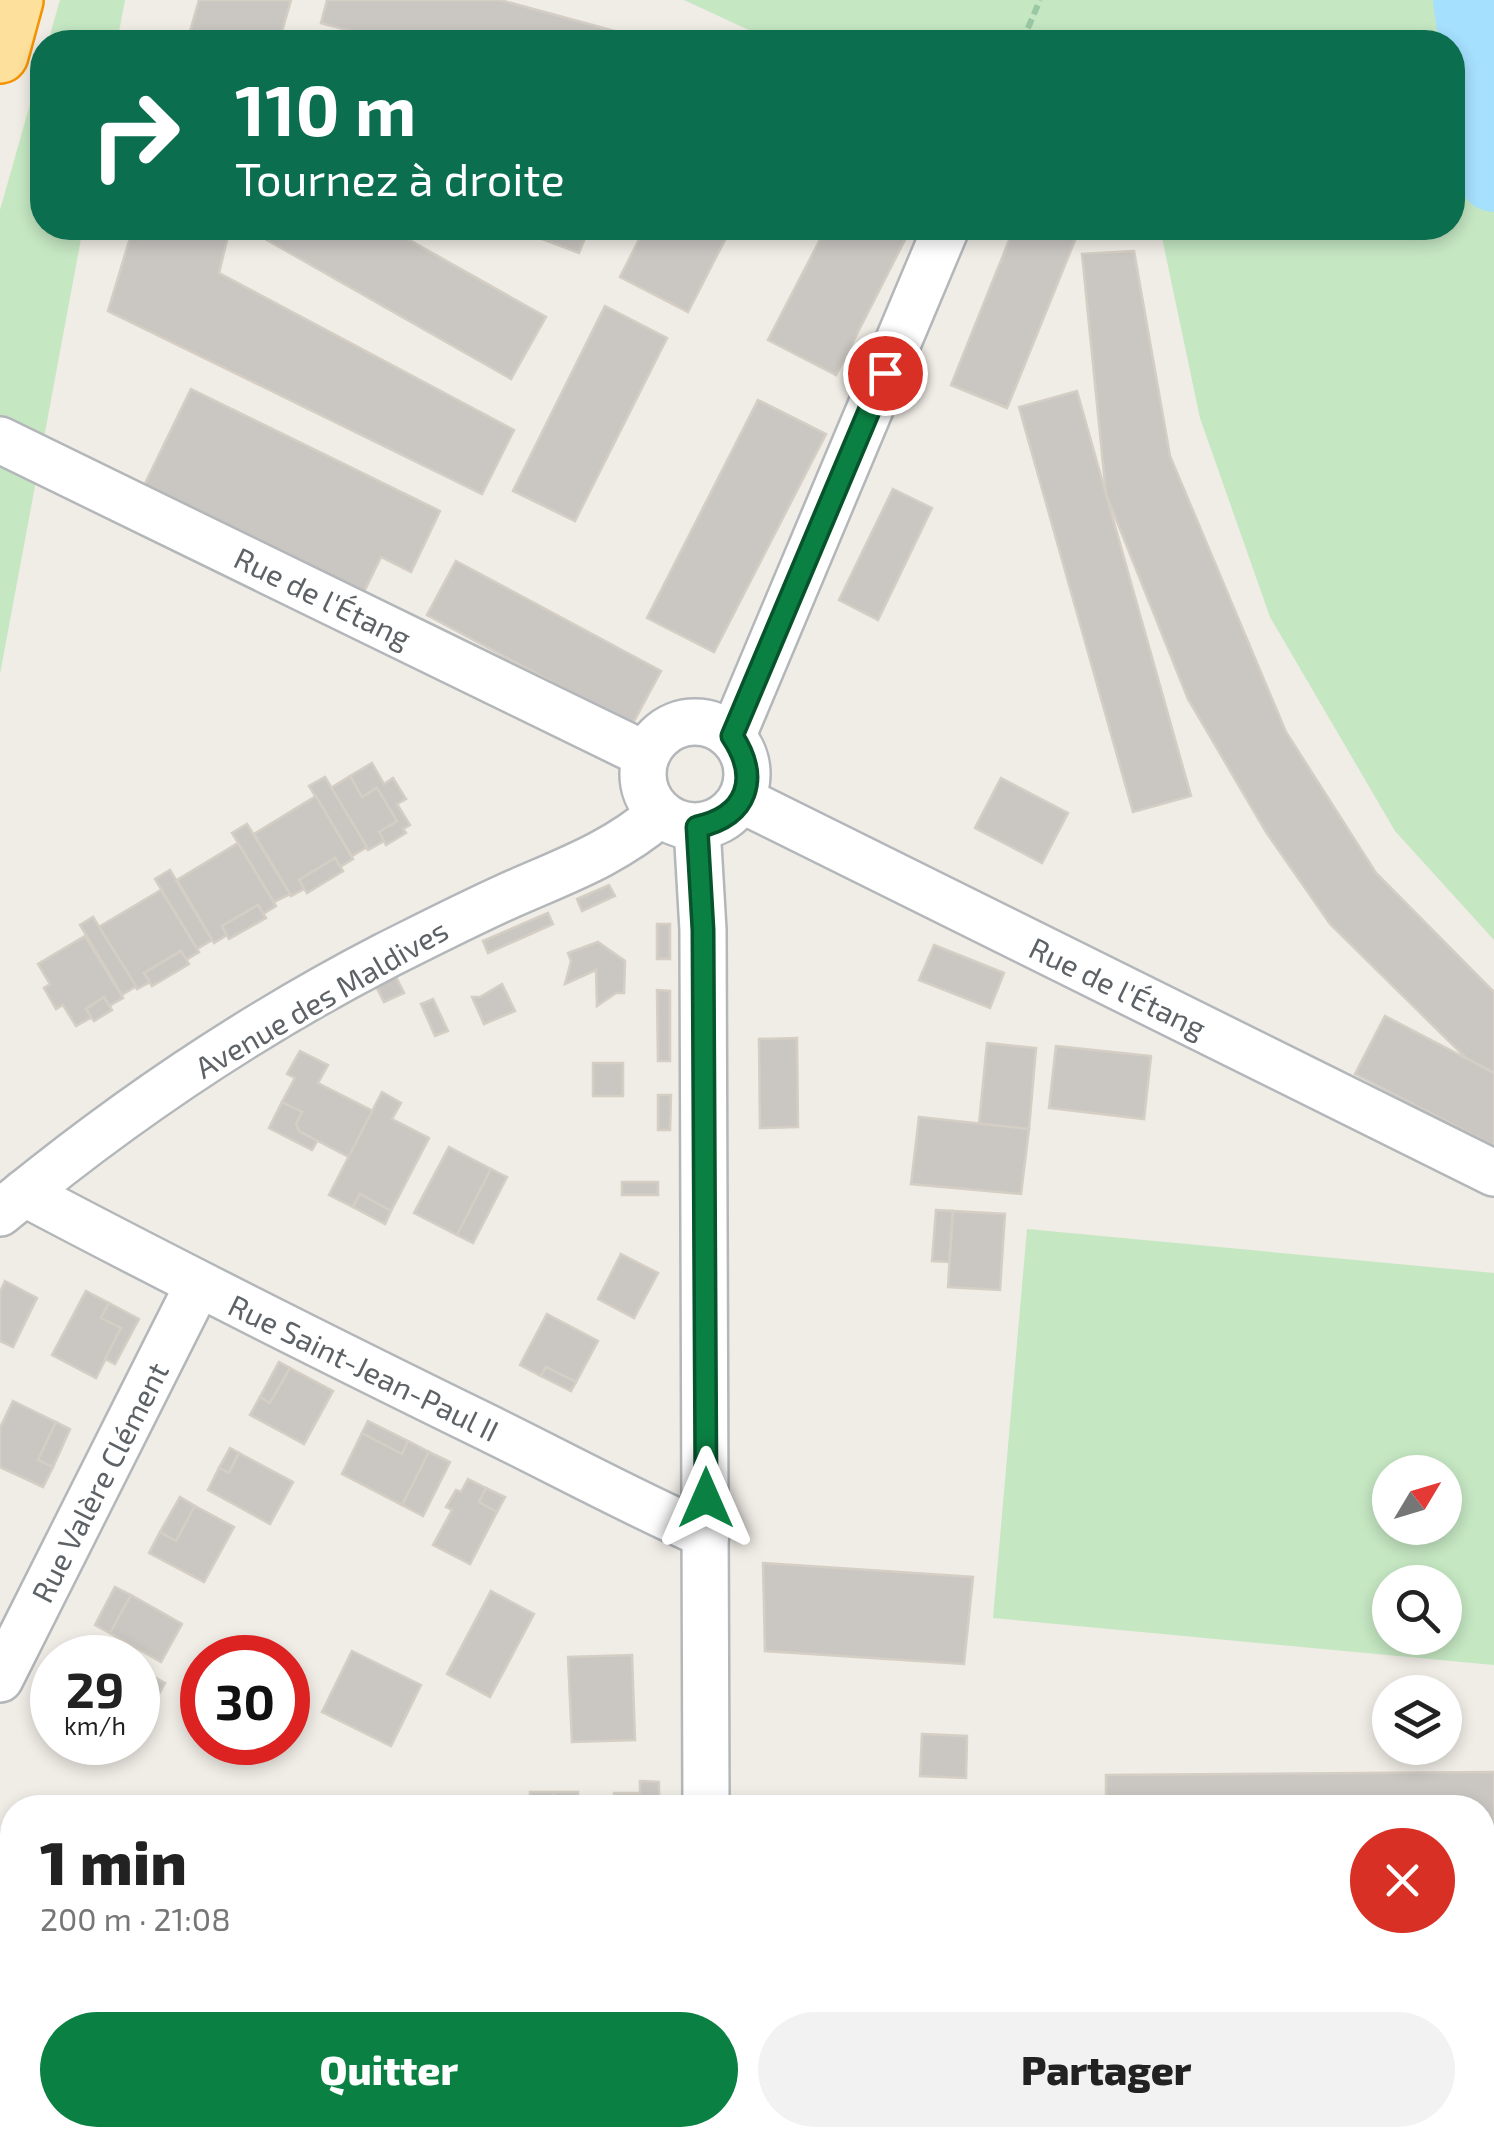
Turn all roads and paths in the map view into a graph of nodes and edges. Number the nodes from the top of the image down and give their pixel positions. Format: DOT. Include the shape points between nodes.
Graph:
graph roads {
  1 [pos="15,0"];
  2 [pos="1040,0"];
  3 [pos="1027,30"];
  4 [pos="0,55"];
  5 [pos="941,240"];
  6 [pos="0,440"];
  7 [pos="732,736"];
  8 [pos="646,755"];
  9 [pos="742,800"];
  10 [pos="679,820"];
  11 [pos="1494,1173"];
  12 [pos="12,1203"];
  13 [pos="198,1285"];
  14 [pos="706,1535"];
  15 [pos="0,1679"];
  16 [pos="706,1795"];
  1 -- 4 [label="highway"];
  2 -- 3 [label="path"];
  5 -- 7 [label="street"];
  6 -- 8 [label="street, Rue de l'Étang"];
  7 -- 8 [label="street" via="690,722 656,738"];
  7 -- 9 [label="street" via="748,779"];
  8 -- 10 [label="street" via="642,778 648,798"];
  9 -- 10 [label="street" via="717,823"];
  9 -- 11 [label="street, Rue de l'Étang"];
  10 -- 12 [label="street, Avenue des Maldives" via="383,957 258,1028 123,1116"];
  10 -- 14 [label="street" via="703,949"];
  12 -- 13 [label="street, Rue Saint-Jean-Paul II"];
  13 -- 14 [label="street, Rue Saint-Jean-Paul II"];
  13 -- 15 [label="street, Rue Valère Clément"];
  14 -- 16 [label="street"];
}
